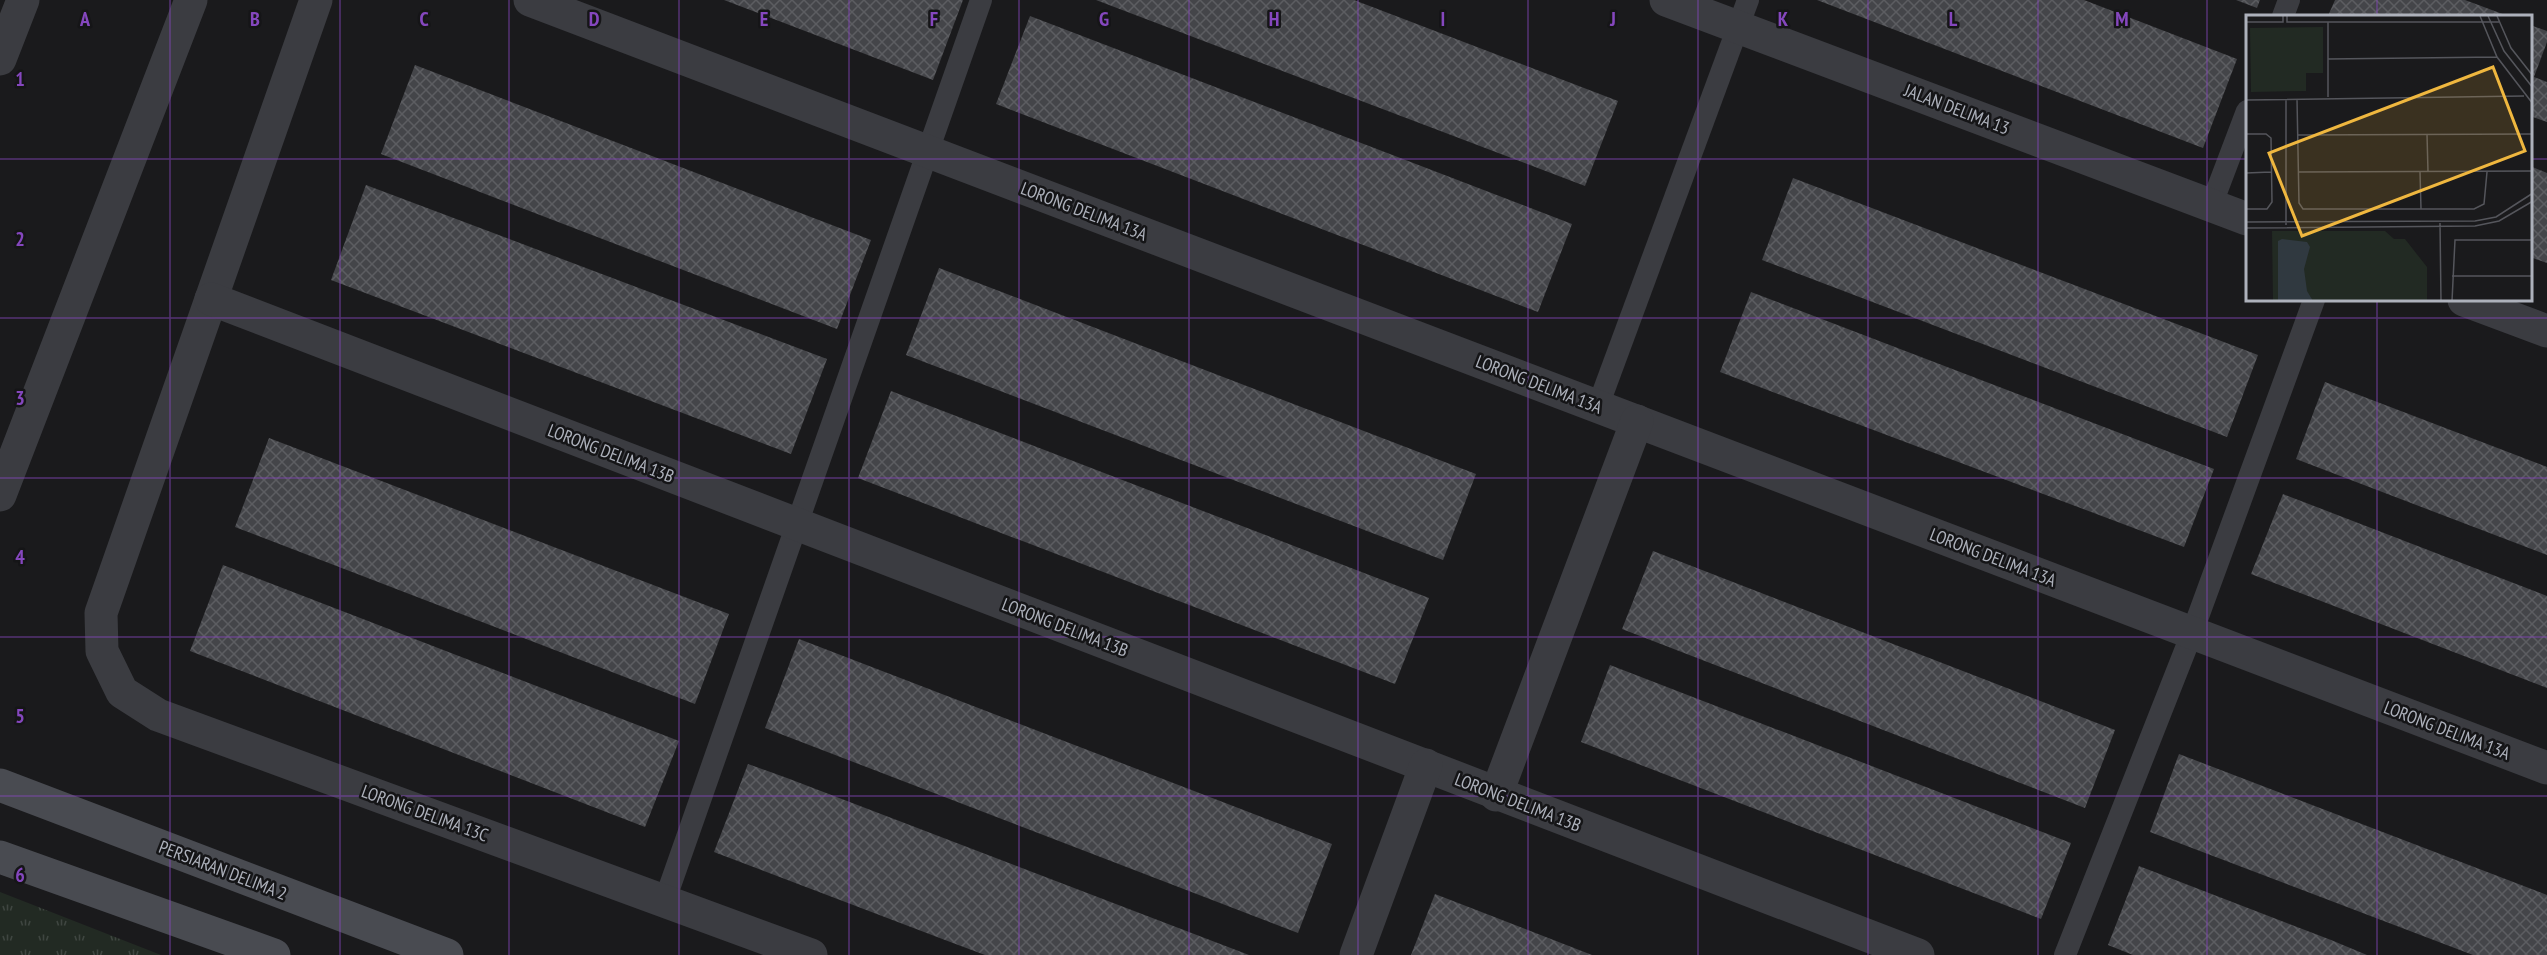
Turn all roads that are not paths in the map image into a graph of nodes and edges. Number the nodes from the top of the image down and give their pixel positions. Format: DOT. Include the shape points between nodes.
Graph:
graph roads {
  1 [pos="23,0"];
  2 [pos="191,0"];
  3 [pos="316,0"];
  4 [pos="530,0"];
  5 [pos="981,0"];
  6 [pos="1666,0"];
  7 [pos="2289,0"];
  8 [pos="1744,13"];
  9 [pos="2283,15"];
  10 [pos="0,59"];
  11 [pos="2246,114"];
  12 [pos="928,152"];
  13 [pos="2211,206"];
  14 [pos="2246,219"];
  15 [pos="211,299"];
  16 [pos="2313,302"];
  17 [pos="2469,302"];
  18 [pos="2547,331"];
  19 [pos="1598,406"];
  20 [pos="1636,421"];
  21 [pos="0,495"];
  22 [pos="797,524"];
  23 [pos="2192,633"];
  24 [pos="1426,765"];
  25 [pos="2547,768"];
  26 [pos="0,785"];
  27 [pos="1496,795"];
  28 [pos="0,857"];
  29 [pos="665,900"];
  30 [pos="274,955"];
  31 [pos="447,955"];
  32 [pos="811,955"];
  33 [pos="1356,955"];
  34 [pos="1918,955"];
  35 [pos="2065,955"];
  1 -- 10 [label="street"];
  2 -- 21 [label="street"];
  3 -- 15 [label="street"];
  4 -- 12 [label="street, LORONG DELIMA 13A"];
  5 -- 12 [label="lane"];
  6 -- 8 [label="street, JALAN DELIMA 13"];
  7 -- 9 [label="lane"];
  8 -- 13 [label="street, JALAN DELIMA 13"];
  8 -- 19 [label="lane"];
  11 -- 13 [label="lane"];
  12 -- 19 [label="street, LORONG DELIMA 13A"];
  12 -- 22 [label="lane"];
  13 -- 14 [label="street, JALAN DELIMA 13"];
  15 -- 22 [label="street, LORONG DELIMA 13B"];
  15 -- 29 [label="street, LORONG DELIMA 13C" via="101,613 102,651 122,692 158,715"];
  16 -- 23 [label="lane"];
  17 -- 18 [label="street"];
  19 -- 20 [label="street, LORONG DELIMA 13A"];
  20 -- 23 [label="street, LORONG DELIMA 13A"];
  20 -- 27 [label="street"];
  22 -- 24 [label="street, LORONG DELIMA 13B"];
  22 -- 29 [label="lane"];
  23 -- 25 [label="street, LORONG DELIMA 13A"];
  23 -- 35 [label="lane"];
  24 -- 27 [label="street, LORONG DELIMA 13B"];
  24 -- 33 [label="street"];
  26 -- 31 [label="street, PERSIARAN DELIMA 2"];
  27 -- 34 [label="street, LORONG DELIMA 13B"];
  28 -- 30 [label="street"];
  29 -- 32 [label="street, LORONG DELIMA 13C"];
}
